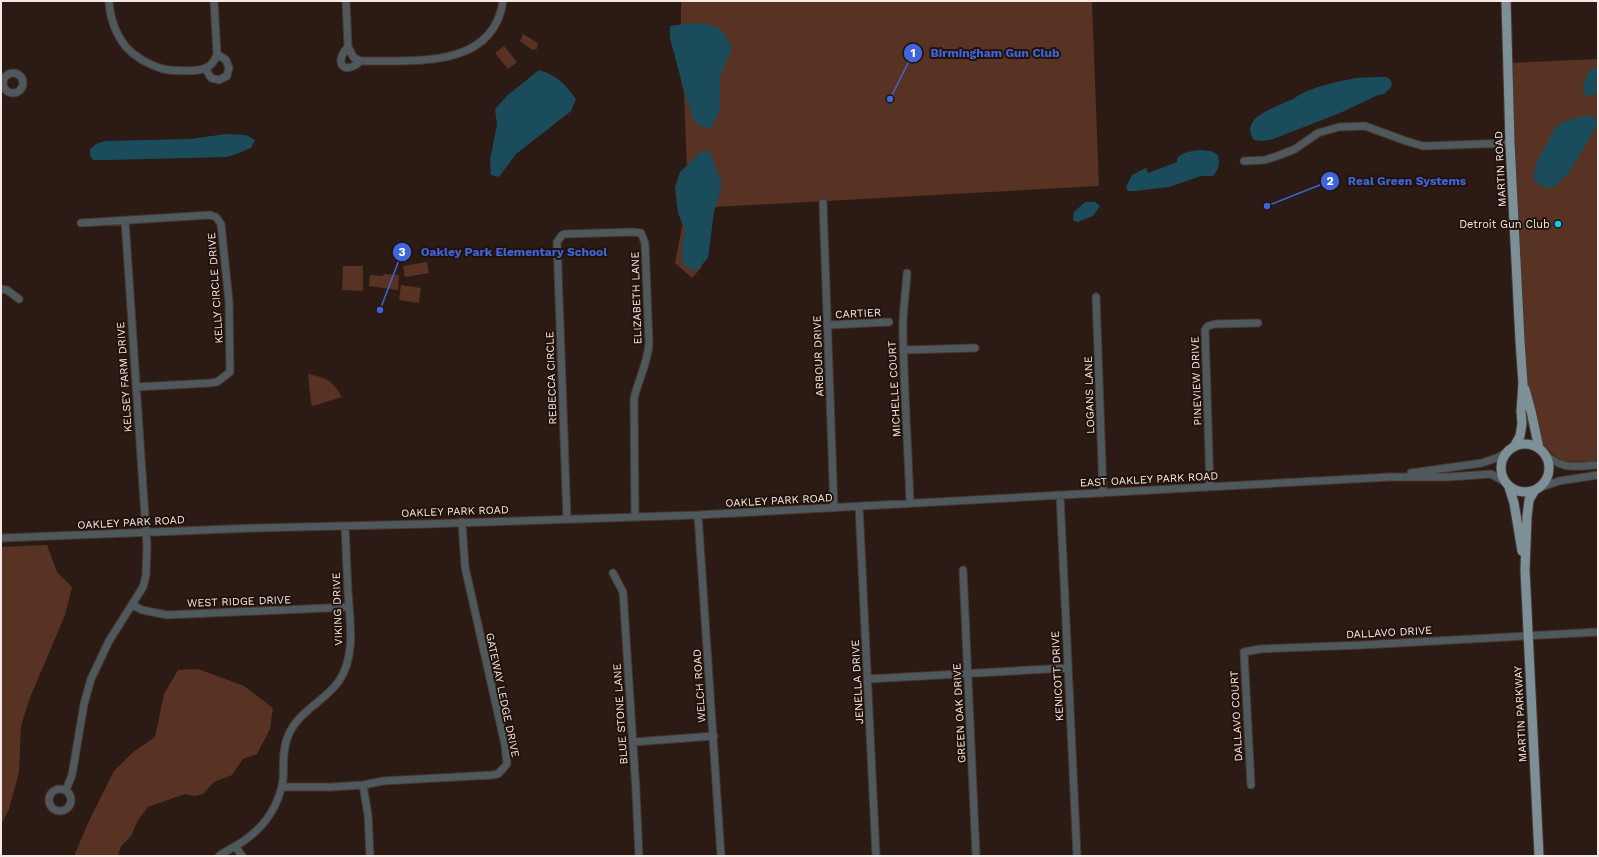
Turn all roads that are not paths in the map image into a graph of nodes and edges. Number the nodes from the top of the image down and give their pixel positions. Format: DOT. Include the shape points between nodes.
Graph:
graph roads {
  1 [pos="109,1"];
  2 [pos="214,1"];
  3 [pos="346,1"];
  4 [pos="503,1"];
  5 [pos="1506,1"];
  6 [pos="348,47"];
  7 [pos="217,54"];
  8 [pos="358,59"];
  9 [pos="205,68"];
  10 [pos="1510,143"];
  11 [pos="1244,161"];
  12 [pos="823,203"];
  13 [pos="124,220"];
  14 [pos="82,223"];
  15 [pos="559,238"];
  16 [pos="907,273"];
  17 [pos="1,289"];
  18 [pos="1096,297"];
  19 [pos="19,299"];
  20 [pos="889,322"];
  21 [pos="1258,323"];
  22 [pos="828,326"];
  23 [pos="974,348"];
  24 [pos="904,350"];
  25 [pos="1523,383"];
  26 [pos="136,387"];
  27 [pos="1511,449"];
  28 [pos="1542,451"];
  29 [pos="1598,465"];
  30 [pos="1598,475"];
  31 [pos="1390,477"];
  32 [pos="1507,484"];
  33 [pos="1210,487"];
  34 [pos="1537,489"];
  35 [pos="1103,493"];
  36 [pos="1060,495"];
  37 [pos="910,503"];
  38 [pos="859,506"];
  39 [pos="834,508"];
  40 [pos="698,515"];
  41 [pos="635,517"];
  42 [pos="567,519"];
  43 [pos="462,522"];
  44 [pos="346,526"];
  45 [pos="146,532"];
  46 [pos="1,538"];
  47 [pos="963,570"];
  48 [pos="1525,570"];
  49 [pos="613,573"];
  50 [pos="133,605"];
  51 [pos="349,607"];
  52 [pos="1598,632"];
  53 [pos="1528,636"];
  54 [pos="1252,651"];
  55 [pos="1068,668"];
  56 [pos="968,674"];
  57 [pos="868,679"];
  58 [pos="714,736"];
  59 [pos="633,742"];
  60 [pos="363,785"];
  61 [pos="1251,785"];
  62 [pos="282,787"];
  63 [pos="66,790"];
  64 [pos="235,846"];
  65 [pos="976,855"];
  66 [pos="219,856"];
  67 [pos="242,856"];
  68 [pos="370,856"];
  69 [pos="639,856"];
  70 [pos="722,856"];
  71 [pos="876,856"];
  72 [pos="1077,856"];
  73 [pos="1539,856"];
  1 -- 9 [label="street" via="114,27 126,47 143,61 164,69"];
  2 -- 7 [label="street"];
  3 -- 6 [label="street"];
  4 -- 8 [label="street" via="496,25 477,46 460,54 431,60"];
  5 -- 10 [label="main road, MARTIN ROAD"];
  6 -- 8 [label="street"];
  6 -- 8 [label="street" via="340,59 344,67 354,67"];
  7 -- 9 [label="street" via="212,64"];
  7 -- 9 [label="street" via="228,64 226,76 219,80 211,78"];
  10 -- 11 [label="street" via="1423,146 1365,126 1340,127 1318,133 1280,155 1265,160"];
  10 -- 25 [label="main road, MARTIN ROAD"];
  12 -- 22 [label="street, ARBOUR DRIVE"];
  13 -- 14 [label="street, KELLY CIRCLE DRIVE"];
  13 -- 26 [label="street, KELSEY FARM DRIVE"];
  13 -- 26 [label="street, KELLY CIRCLE DRIVE" via="210,215 216,217 221,224 229,302 230,372 226,377 210,383"];
  15 -- 41 [label="street, ELIZABETH LANE" via="565,234 633,232 641,233 644,238 649,343 648,356 634,399"];
  15 -- 42 [label="street, REBECCA CIRCLE" via="557,247"];
  16 -- 24 [label="street, MICHELLE COURT"];
  17 -- 19 [label="street" via="7,290"];
  18 -- 35 [label="street, LOGANS LANE"];
  20 -- 22 [label="street, CARTIER"];
  21 -- 33 [label="street, PINEVIEW DRIVE" via="1215,324 1205,330"];
  22 -- 39 [label="street, ARBOUR DRIVE"];
  23 -- 24 [label="street"];
  24 -- 37 [label="street, MICHELLE COURT"];
  25 -- 27 [label="main road, MARTIN ROAD" via="1520,436"];
  25 -- 28 [label="main road, MARTIN ROAD"];
  26 -- 45 [label="street, KELSEY FARM DRIVE"];
  27 -- 28 [label="main road" via="1527,444"];
  27 -- 31 [label="street, EAST OAKLEY PARK ROAD" via="1482,463"];
  27 -- 32 [label="main road" via="1503,459 1501,467"];
  28 -- 29 [label="street" via="1554,463 1564,466"];
  28 -- 34 [label="main road" via="1548,461 1548,476"];
  30 -- 34 [label="street" via="1559,481"];
  31 -- 32 [label="street, EAST OAKLEY PARK ROAD" via="1490,474"];
  31 -- 33 [label="street, EAST OAKLEY PARK ROAD"];
  32 -- 34 [label="main road" via="1521,492"];
  32 -- 48 [label="main road, MARTIN PARKWAY" via="1514,503"];
  33 -- 35 [label="street, EAST OAKLEY PARK ROAD"];
  34 -- 48 [label="main road, MARTIN PARKWAY" via="1529,500"];
  35 -- 36 [label="street, EAST OAKLEY PARK ROAD"];
  36 -- 37 [label="street, EAST OAKLEY PARK ROAD"];
  36 -- 55 [label="street, KENICOTT DRIVE"];
  37 -- 38 [label="street, OAKLEY PARK ROAD"];
  38 -- 39 [label="street, OAKLEY PARK ROAD"];
  38 -- 57 [label="street, JENELLA DRIVE"];
  39 -- 40 [label="street, OAKLEY PARK ROAD"];
  40 -- 41 [label="street, OAKLEY PARK ROAD"];
  40 -- 58 [label="street, WELCH ROAD"];
  41 -- 42 [label="street, OAKLEY PARK ROAD"];
  42 -- 43 [label="street, OAKLEY PARK ROAD"];
  43 -- 44 [label="street, OAKLEY PARK ROAD"];
  43 -- 60 [label="street, GATEWAY LEDGE DRIVE" via="465,567 505,745 507,764 498,774 492,775 382,781"];
  44 -- 45 [label="street, OAKLEY PARK ROAD"];
  44 -- 51 [label="street, VIKING DRIVE"];
  45 -- 46 [label="street, OAKLEY PARK ROAD"];
  45 -- 50 [label="street, KELSEY FARM DRIVE" via="146,575 143,587"];
  47 -- 56 [label="street, GREEN OAK DRIVE"];
  48 -- 53 [label="main road, MARTIN PARKWAY"];
  49 -- 59 [label="street, BLUE STONE LANE" via="623,592"];
  50 -- 51 [label="street, WEST RIDGE DRIVE" via="142,610 167,615"];
  50 -- 63 [label="street, KELSEY FARM DRIVE" via="109,641 91,679 84,704 72,776"];
  51 -- 62 [label="street, VIKING DRIVE" via="350,648 345,669 334,689 302,714 293,726 285,744"];
  52 -- 53 [label="street, DALLAVO DRIVE"];
  53 -- 54 [label="street, DALLAVO DRIVE"];
  53 -- 73 [label="main road, MARTIN PARKWAY"];
  54 -- 61 [label="street, DALLAVO COURT" via="1244,652"];
  55 -- 56 [label="street"];
  55 -- 72 [label="street, KENICOTT DRIVE"];
  56 -- 57 [label="street"];
  56 -- 65 [label="street, GREEN OAK DRIVE"];
  57 -- 71 [label="street, JENELLA DRIVE"];
  58 -- 59 [label="street"];
  58 -- 70 [label="street, WELCH ROAD"];
  59 -- 69 [label="street, BLUE STONE LANE"];
  60 -- 62 [label="street, GATEWAY LEDGE DRIVE"];
  60 -- 68 [label="street" via="367,802"];
  62 -- 64 [label="street, VIKING DRIVE" via="277,803 266,822"];
  64 -- 66 [label="street, VIKING DRIVE"];
  64 -- 67 [label="street"];
}
